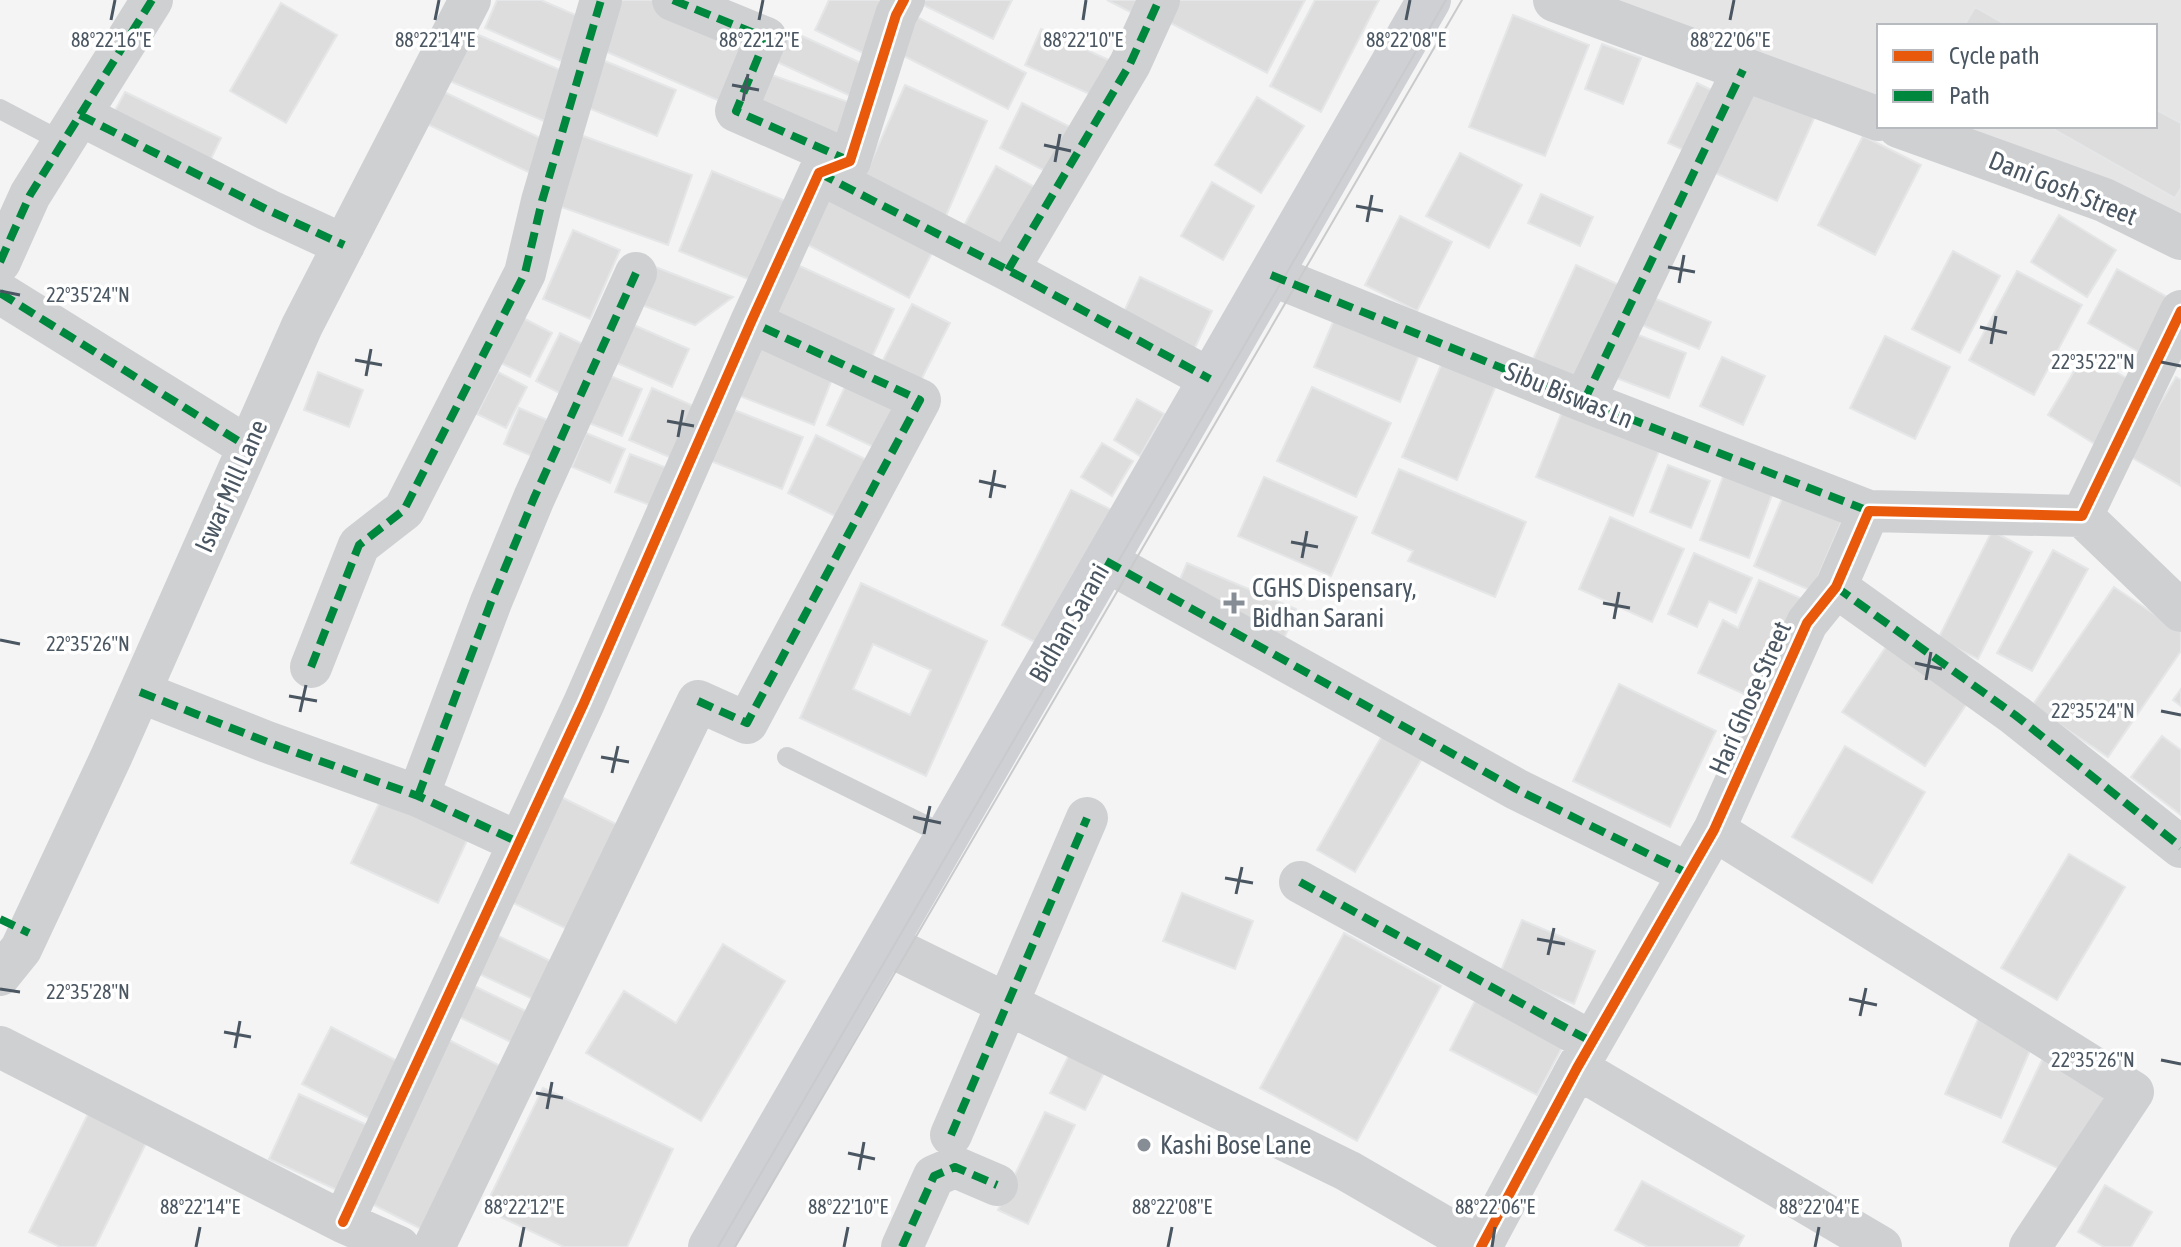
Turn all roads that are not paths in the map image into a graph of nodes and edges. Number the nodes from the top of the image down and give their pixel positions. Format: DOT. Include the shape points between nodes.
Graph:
graph roads {
  1 [pos="152,0"];
  2 [pos="470,0"];
  3 [pos="601,0"];
  4 [pos="673,0"];
  5 [pos="904,0"];
  6 [pos="1159,0"];
  7 [pos="1429,0"];
  8 [pos="1555,0"];
  9 [pos="1743,70"];
  10 [pos="0,109"];
  11 [pos="1877,118"];
  12 [pos="72,128"];
  13 [pos="1905,128"];
  14 [pos="834,167"];
  15 [pos="2181,238"];
  16 [pos="344,245"];
  17 [pos="0,262"];
  18 [pos="1008,270"];
  19 [pos="636,273"];
  20 [pos="1271,275"];
  21 [pos="0,293"];
  22 [pos="2181,311"];
  23 [pos="751,322"];
  24 [pos="1210,379"];
  25 [pos="1584,401"];
  26 [pos="248,447"];
  27 [pos="1869,511"];
  28 [pos="2082,516"];
  29 [pos="1106,561"];
  30 [pos="1836,587"];
  31 [pos="2181,611"];
  32 [pos="311,667"];
  33 [pos="140,692"];
  34 [pos="787,757"];
  35 [pos="418,796"];
  36 [pos="1087,818"];
  37 [pos="1714,830"];
  38 [pos="947,836"];
  39 [pos="518,842"];
  40 [pos="2181,847"];
  41 [pos="1689,874"];
  42 [pos="1300,882"];
  43 [pos="15,926"];
  44 [pos="885,944"];
  45 [pos="0,975"];
  46 [pos="1008,1005"];
  47 [pos="0,1047"];
  48 [pos="1584,1055"];
  49 [pos="951,1135"];
  50 [pos="997,1185"];
  51 [pos="343,1222"];
  52 [pos="399,1247"];
  53 [pos="434,1247"];
  54 [pos="710,1247"];
  55 [pos="902,1247"];
  56 [pos="1480,1247"];
  57 [pos="1881,1247"];
  58 [pos="2030,1247"];
  1 -- 12 [label="street"];
  2 -- 16 [label="street, Iswar Mill Lane"];
  3 -- 32 [label="street" via="525,273 404,510 359,545"];
  4 -- 14 [label="street" via="766,38 736,111"];
  5 -- 14 [label="street"];
  6 -- 18 [label="street" via="1130,64"];
  7 -- 20 [label="main road, Bidhan Sarani"];
  8 -- 9 [label="street"];
  9 -- 11 [label="street"];
  9 -- 25 [label="street"];
  10 -- 12 [label="lane"];
  12 -- 16 [label="street"];
  12 -- 17 [label="street" via="30,195"];
  13 -- 15 [label="street, Dani Gosh Street" via="2104,200"];
  14 -- 18 [label="street"];
  14 -- 23 [label="street"];
  16 -- 26 [label="street, Iswar Mill Lane"];
  18 -- 24 [label="street"];
  19 -- 35 [label="street" via="534,498"];
  20 -- 24 [label="main road, Bidhan Sarani"];
  20 -- 25 [label="street, Sibu Biswas Ln"];
  21 -- 26 [label="street"];
  22 -- 28 [label="street"];
  23 -- 39 [label="street"];
  23 -- 53 [label="street" via="920,400 747,723 698,701"];
  24 -- 29 [label="main road, Bidhan Sarani"];
  25 -- 27 [label="street, Sibu Biswas Ln"];
  26 -- 33 [label="street, Iswar Mill Lane"];
  27 -- 28 [label="street"];
  27 -- 30 [label="street, Hari Ghose Street"];
  28 -- 31 [label="street"];
  29 -- 38 [label="main road, Bidhan Sarani"];
  29 -- 41 [label="street" via="1516,789"];
  30 -- 37 [label="street, Hari Ghose Street" via="1807,623"];
  30 -- 40 [label="street" via="2015,715"];
  33 -- 35 [label="street"];
  33 -- 43 [label="street, Iswar Mill Lane"];
  34 -- 38 [label="lane"];
  35 -- 39 [label="street"];
  36 -- 46 [label="street"];
  37 -- 41 [label="street, Hari Ghose Street"];
  37 -- 58 [label="street" via="2133,1092"];
  38 -- 44 [label="main road, Bidhan Sarani"];
  39 -- 51 [label="street"];
  41 -- 48 [label="street, Hari Ghose Street"];
  42 -- 48 [label="street"];
  43 -- 45 [label="street, Iswar Mill Lane" via="21,949"];
  44 -- 46 [label="street"];
  44 -- 54 [label="main road, Bidhan Sarani"];
  46 -- 49 [label="street"];
  46 -- 56 [label="street" via="1348,1171"];
  47 -- 51 [label="street"];
  48 -- 56 [label="street, Hari Ghose Street"];
  48 -- 57 [label="street"];
  50 -- 55 [label="street" via="955,1167 934,1176"];
  51 -- 52 [label="street"];
}
